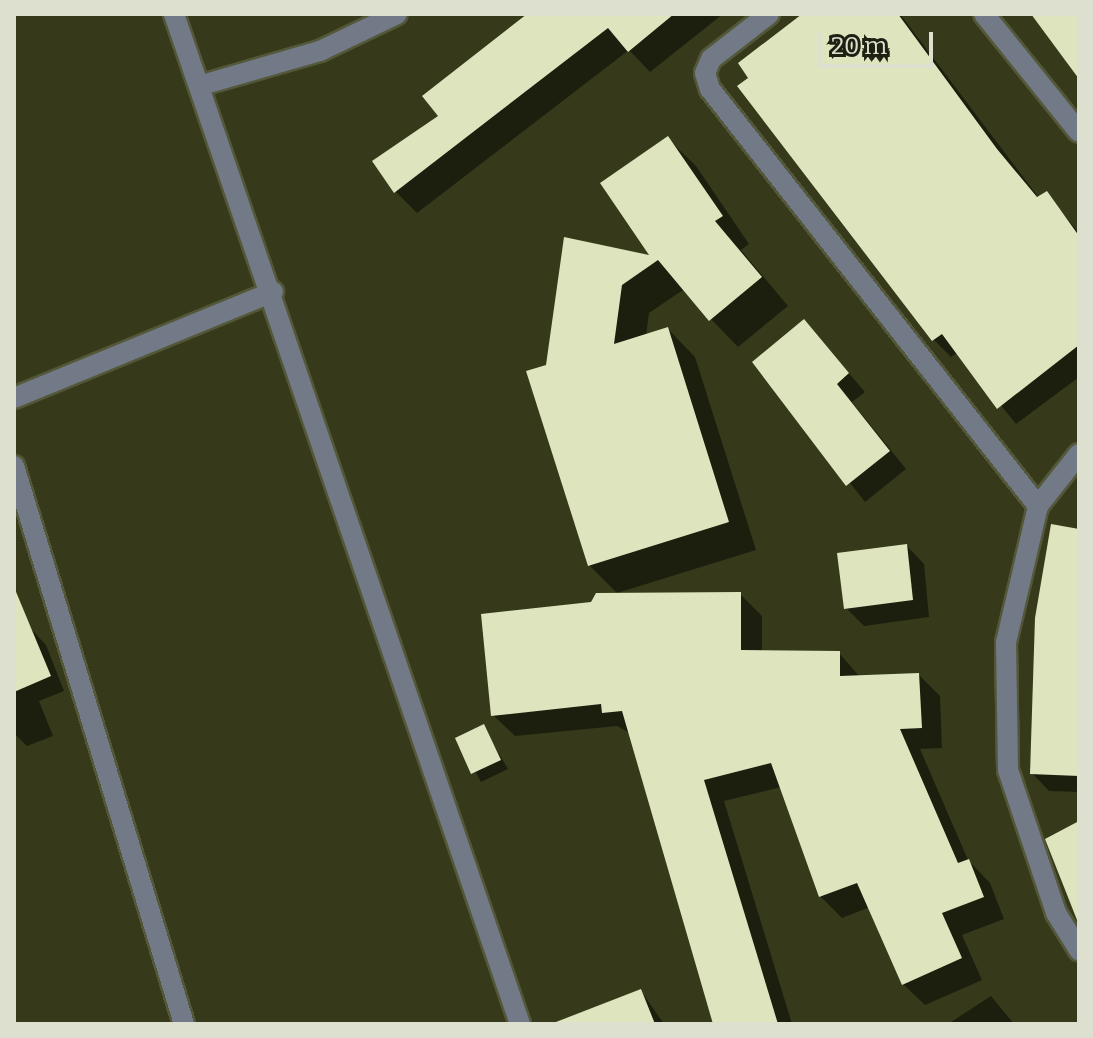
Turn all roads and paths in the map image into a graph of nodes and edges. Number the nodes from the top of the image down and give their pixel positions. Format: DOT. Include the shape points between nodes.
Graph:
graph roads {
  1 [pos="174,14"];
  2 [pos="769,14"];
  3 [pos="984,14"];
  4 [pos="395,15"];
  5 [pos="202,85"];
  6 [pos="1079,132"];
  7 [pos="273,292"];
  8 [pos="14,398"];
  9 [pos="1079,454"];
  10 [pos="14,466"];
  11 [pos="1038,506"];
  12 [pos="1079,950"];
  13 [pos="184,1024"];
  14 [pos="520,1024"];
  1 -- 5 [label="street"];
  2 -- 11 [label="street" via="711,59 705,73 710,89"];
  3 -- 6 [label="street"];
  4 -- 5 [label="street" via="320,51"];
  5 -- 7 [label="street"];
  7 -- 8 [label="street"];
  7 -- 14 [label="street"];
  9 -- 11 [label="street"];
  10 -- 13 [label="street"];
  11 -- 12 [label="street" via="1006,642 1008,770 1056,913"];
}
